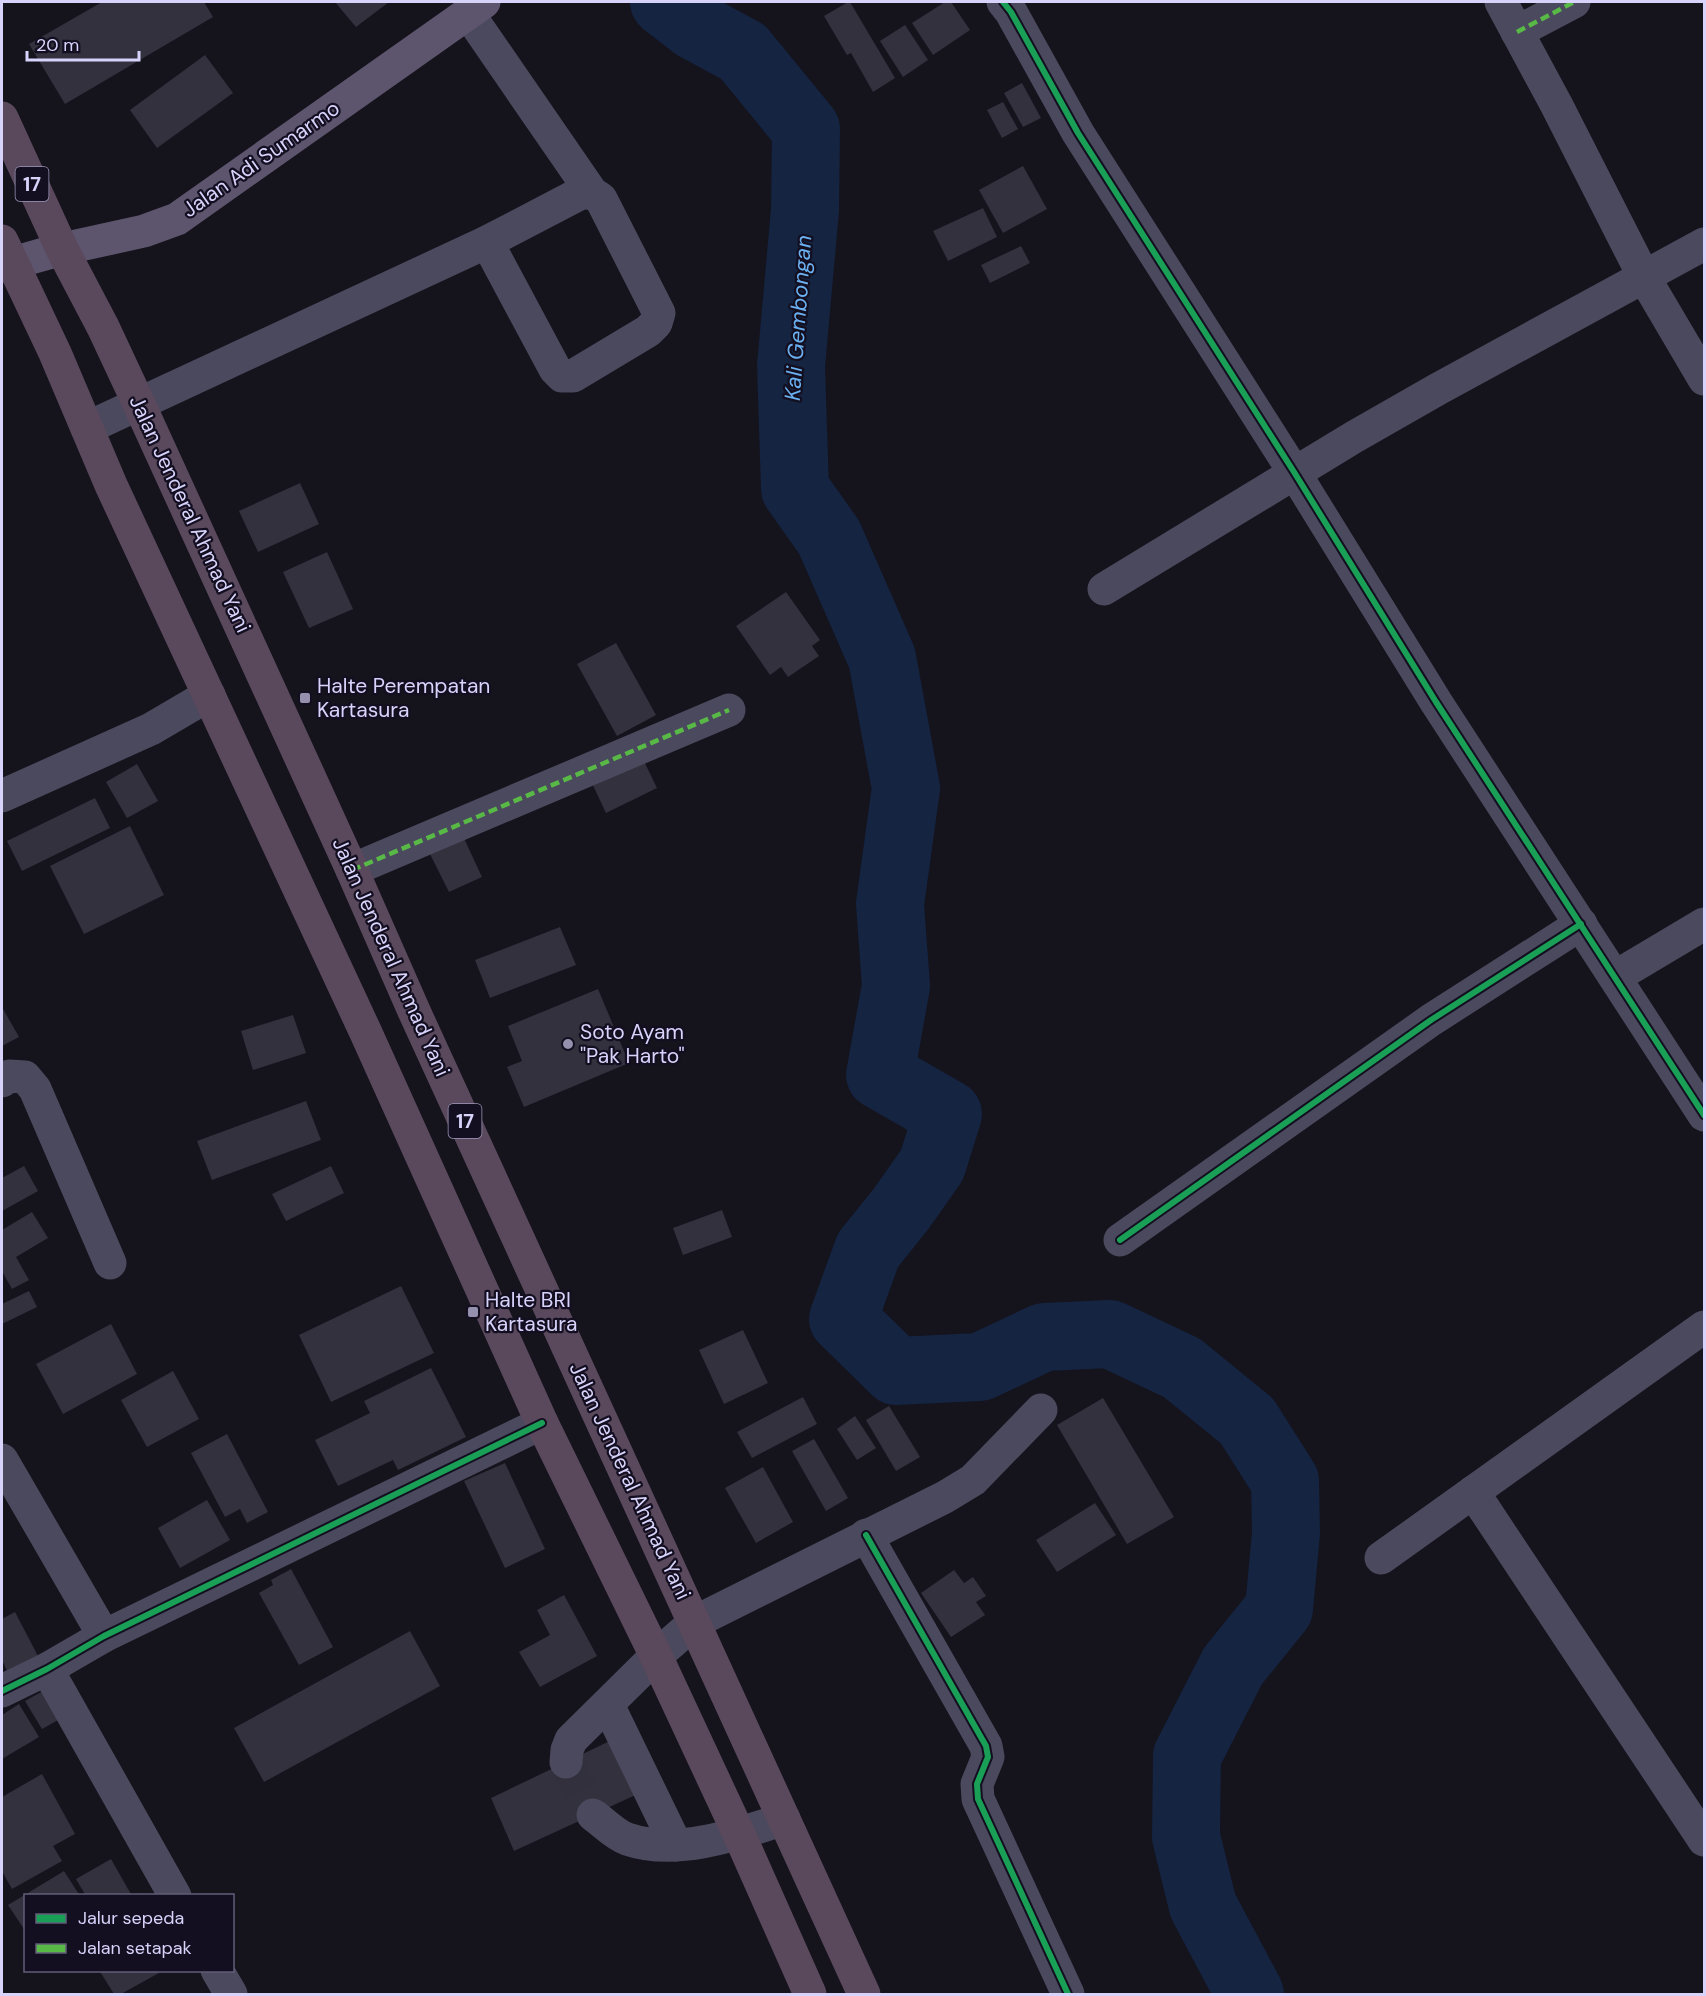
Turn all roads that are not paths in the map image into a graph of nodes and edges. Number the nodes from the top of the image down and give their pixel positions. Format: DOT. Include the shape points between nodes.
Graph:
graph roads {
  1 [pos="1501,2"];
  2 [pos="1574,2"];
  3 [pos="1017,5"];
  4 [pos="476,7"];
  5 [pos="1517,32"];
  6 [pos="2,118"];
  7 [pos="592,193"];
  8 [pos="487,242"];
  9 [pos="1704,244"];
  10 [pos="62,249"];
  11 [pos="5,256"];
  12 [pos="1644,277"];
  13 [pos="1704,380"];
  14 [pos="139,404"];
  15 [pos="87,428"];
  16 [pos="1294,472"];
  17 [pos="1104,589"];
  18 [pos="209,695"];
  19 [pos="729,710"];
  20 [pos="2,796"];
  21 [pos="352,870"];
  22 [pos="1581,924"];
  23 [pos="1704,924"];
  24 [pos="1615,976"];
  25 [pos="414,1011"];
  26 [pos="366,1033"];
  27 [pos="2,1081"];
  28 [pos="1704,1115"];
  29 [pos="1120,1240"];
  30 [pos="111,1263"];
  31 [pos="1704,1327"];
  32 [pos="1041,1410"];
  33 [pos="542,1423"];
  34 [pos="2,1460"];
  35 [pos="1473,1492"];
  36 [pos="866,1535"];
  37 [pos="1381,1558"];
  38 [pos="695,1622"];
  39 [pos="104,1636"];
  40 [pos="656,1656"];
  41 [pos="47,1669"];
  42 [pos="2,1691"];
  43 [pos="608,1704"];
  44 [pos="566,1762"];
  45 [pos="593,1815"];
  46 [pos="784,1819"];
  47 [pos="739,1834"];
  48 [pos="1704,1840"];
  49 [pos="676,1845"];
  50 [pos="174,1894"];
  51 [pos="219,1972"];
  52 [pos="231,1995"];
  53 [pos="810,1995"];
  54 [pos="864,1995"];
  55 [pos="1068,1995"];
  1 -- 5 [label="street"];
  2 -- 5 [label="street"];
  3 -- 16 [label="street" via="1078,133"];
  4 -- 7 [label="street"];
  4 -- 10 [label="main road, Jalan Adi Sumarmo" via="177,219"];
  5 -- 12 [label="street"];
  6 -- 10 [label="highway, Jalan Jenderal Ahmad Yani / 17"];
  7 -- 8 [label="street" via="581,193"];
  7 -- 8 [label="street" via="601,199 659,314 648,332 573,376 562,376 555,369"];
  8 -- 14 [label="street"];
  9 -- 12 [label="street"];
  10 -- 11 [label="main road, Jalan Adi Sumarmo"];
  10 -- 14 [label="highway, Jalan Jenderal Ahmad Yani / 17"];
  11 -- 15 [label="highway"];
  12 -- 13 [label="street"];
  12 -- 16 [label="street"];
  14 -- 15 [label="street"];
  14 -- 21 [label="highway, Jalan Jenderal Ahmad Yani / 17"];
  15 -- 18 [label="highway"];
  16 -- 17 [label="street"];
  16 -- 22 [label="street" via="1436,702"];
  18 -- 20 [label="street" via="151,729"];
  18 -- 26 [label="highway"];
  19 -- 21 [label="street"];
  21 -- 25 [label="highway, Jalan Jenderal Ahmad Yani / 17"];
  22 -- 24 [label="street"];
  22 -- 29 [label="street" via="1431,1020"];
  23 -- 24 [label="street"];
  24 -- 28 [label="street"];
  25 -- 26 [label="highway"];
  25 -- 38 [label="highway, Jalan Jenderal Ahmad Yani / 17"];
  26 -- 33 [label="highway"];
  27 -- 30 [label="street" via="9,1076 24,1077 35,1089"];
  31 -- 35 [label="street"];
  32 -- 36 [label="street" via="973,1480"];
  33 -- 39 [label="street"];
  33 -- 40 [label="highway"];
  34 -- 39 [label="street"];
  35 -- 37 [label="street"];
  35 -- 48 [label="street"];
  36 -- 38 [label="street"];
  36 -- 55 [label="street" via="986,1746 988,1757 977,1784 978,1798"];
  38 -- 40 [label="street"];
  38 -- 46 [label="highway, Jalan Jenderal Ahmad Yani / 17"];
  39 -- 41 [label="street"];
  40 -- 43 [label="street"];
  40 -- 47 [label="highway"];
  41 -- 42 [label="street"];
  41 -- 50 [label="street"];
  43 -- 44 [label="street" via="571,1740"];
  43 -- 49 [label="street"];
  45 -- 49 [label="street" via="625,1838 659,1846"];
  46 -- 47 [label="street"];
  46 -- 54 [label="highway, Jalan Jenderal Ahmad Yani / 17"];
  47 -- 49 [label="street"];
  47 -- 53 [label="highway"];
  51 -- 52 [label="street"];
}
